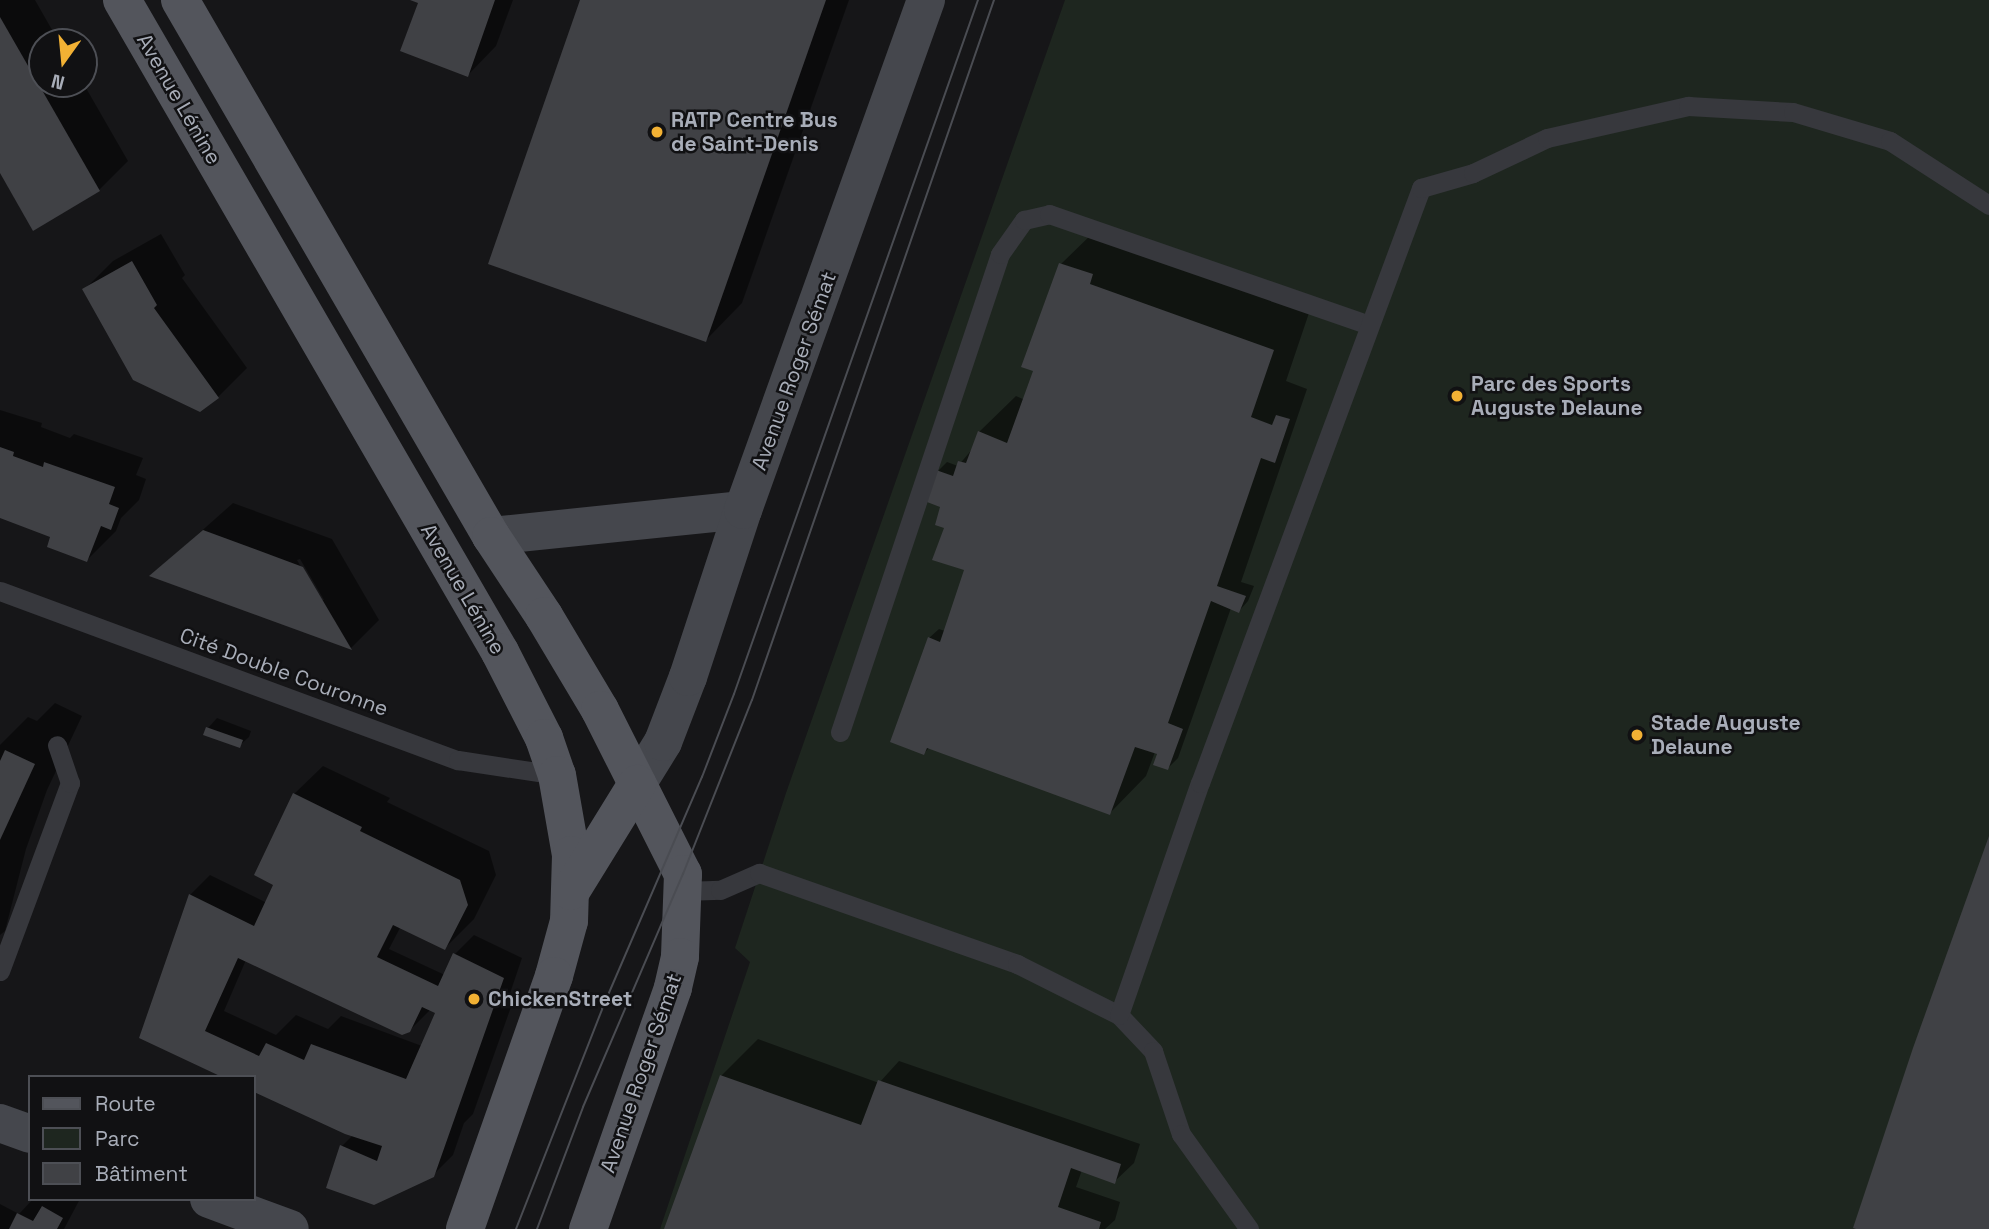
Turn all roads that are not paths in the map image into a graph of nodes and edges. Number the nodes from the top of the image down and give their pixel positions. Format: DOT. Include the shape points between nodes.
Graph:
graph roads {
  1 [pos="122,0"];
  2 [pos="180,0"];
  3 [pos="926,0"];
  4 [pos="1989,205"];
  5 [pos="1369,325"];
  6 [pos="743,510"];
  7 [pos="491,536"];
  8 [pos="0,591"];
  9 [pos="840,732"];
  10 [pos="663,742"];
  11 [pos="57,745"];
  12 [pos="557,775"];
  13 [pos="637,784"];
  14 [pos="664,834"];
  15 [pos="571,891"];
  16 [pos="684,891"];
  17 [pos="0,971"];
  18 [pos="1119,1015"];
  19 [pos="0,1123"];
  20 [pos="28,1133"];
  21 [pos="214,1201"];
  22 [pos="290,1229"];
  23 [pos="465,1229"];
  24 [pos="588,1229"];
  25 [pos="1250,1229"];
  1 -- 12 [label="main road, Avenue Lénine" via="500,652 544,738"];
  2 -- 7 [label="main road"];
  3 -- 6 [label="street, Avenue Roger Sémat"];
  4 -- 5 [label="lane" via="1890,141 1793,112 1688,106 1547,138 1473,173 1421,188"];
  5 -- 9 [label="lane" via="1049,214 1024,220 1000,254"];
  5 -- 18 [label="lane"];
  6 -- 7 [label="street"];
  6 -- 10 [label="street, Avenue Roger Sémat"];
  7 -- 13 [label="main road" via="593,698"];
  8 -- 12 [label="lane, Cité Double Couronne" via="458,760"];
  10 -- 13 [label="street, Avenue Roger Sémat"];
  10 -- 14 [label="street, Avenue Roger Sémat"];
  11 -- 17 [label="lane" via="70,783"];
  12 -- 15 [label="main road, Avenue Lénine" via="571,855"];
  13 -- 14 [label="main road, Avenue Roger Sémat"];
  13 -- 15 [label="main road"];
  14 -- 16 [label="main road, Avenue Roger Sémat" via="682,874"];
  15 -- 23 [label="main road, Avenue Lénine" via="569,921 554,976"];
  16 -- 18 [label="lane" via="720,890 760,873 1017,964"];
  16 -- 24 [label="main road, Avenue Roger Sémat" via="673,988"];
  18 -- 25 [label="lane" via="1153,1051 1181,1133"];
  19 -- 20 [label="street"];
  21 -- 22 [label="street"];
}
